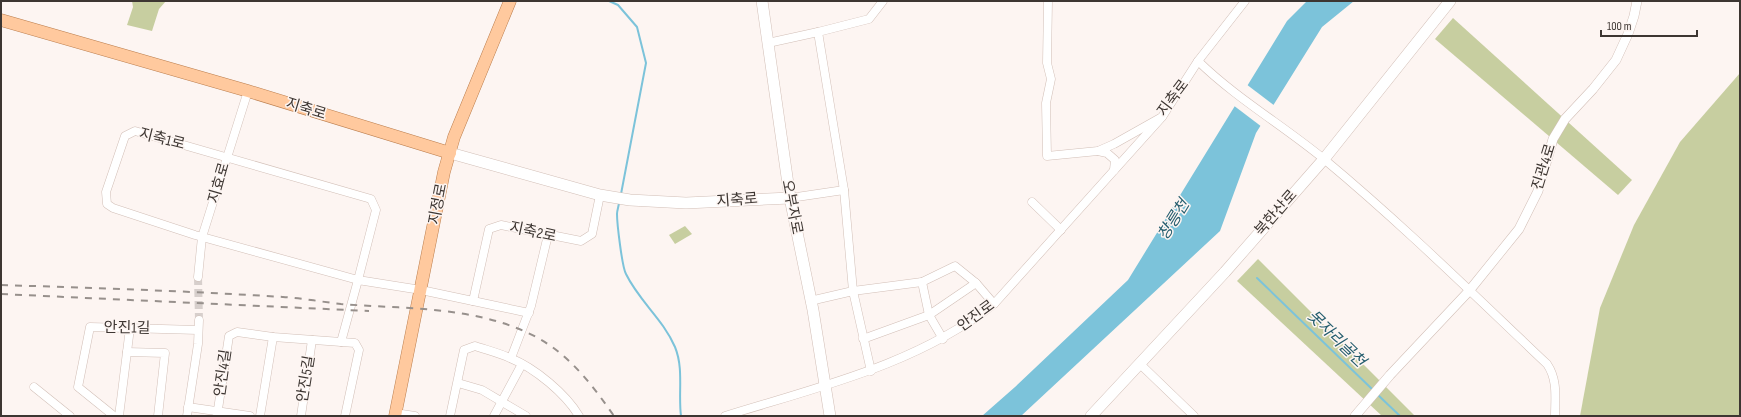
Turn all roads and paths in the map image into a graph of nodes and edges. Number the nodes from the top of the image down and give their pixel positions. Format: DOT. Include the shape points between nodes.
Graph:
graph roads {
  1 [pos="510,1"];
  2 [pos="762,1"];
  3 [pos="884,1"];
  4 [pos="1048,1"];
  5 [pos="1245,1"];
  6 [pos="1450,1"];
  7 [pos="1637,1"];
  8 [pos="1,20"];
  9 [pos="818,32"];
  10 [pos="768,43"];
  11 [pos="1198,61"];
  12 [pos="248,91"];
  13 [pos="1162,117"];
  14 [pos="1098,151"];
  15 [pos="450,153"];
  16 [pos="226,157"];
  17 [pos="1324,159"];
  18 [pos="1114,170"];
  19 [pos="844,190"];
  20 [pos="605,196"];
  21 [pos="790,198"];
  22 [pos="1032,202"];
  23 [pos="1061,230"];
  24 [pos="548,235"];
  25 [pos="202,237"];
  26 [pos="198,277"];
  27 [pos="358,280"];
  28 [pos="922,282"];
  29 [pos="976,283"];
  30 [pos="421,290"];
  31 [pos="853,291"];
  32 [pos="1469,291"];
  33 [pos="473,301"];
  34 [pos="810,301"];
  35 [pos="994,304"];
  36 [pos="529,313"];
  37 [pos="929,315"];
  38 [pos="199,320"];
  39 [pos="130,328"];
  40 [pos="198,330"];
  41 [pos="273,337"];
  42 [pos="863,338"];
  43 [pos="943,339"];
  44 [pos="312,340"];
  45 [pos="341,342"];
  46 [pos="127,352"];
  47 [pos="511,358"];
  48 [pos="522,364"];
  49 [pos="1140,364"];
  50 [pos="871,371"];
  51 [pos="458,383"];
  52 [pos="825,385"];
  53 [pos="34,387"];
  54 [pos="503,401"];
  55 [pos="188,407"];
  56 [pos="217,414"];
  57 [pos="395,414"];
  58 [pos="829,414"];
  59 [pos="70,416"];
  60 [pos="114,416"];
  61 [pos="119,416"];
  62 [pos="158,416"];
  63 [pos="186,416"];
  64 [pos="250,416"];
  65 [pos="260,416"];
  66 [pos="300,416"];
  67 [pos="345,416"];
  68 [pos="415,416"];
  69 [pos="450,416"];
  70 [pos="494,416"];
  71 [pos="526,416"];
  72 [pos="579,416"];
  73 [pos="725,416"];
  74 [pos="1091,416"];
  75 [pos="1194,416"];
  76 [pos="1355,416"];
  77 [pos="1554,416"];
  1 -- 15 [label="main road, 지정로" via="454,137"];
  2 -- 10 [label="main road, 오부자로"];
  3 -- 9 [label="street" via="869,18"];
  4 -- 14 [label="street, 지축로" via="1047,63 1051,79 1046,104 1046,156"];
  5 -- 11 [label="street, 지축로"];
  6 -- 17 [label="main road, 북한산로"];
  7 -- 32 [label="street, 진관4로" via="1628,34 1616,60 1565,119 1553,139 1538,191 1522,223"];
  8 -- 12 [label="main road, 지축로"];
  9 -- 10 [label="street"];
  9 -- 19 [label="street"];
  10 -- 21 [label="main road, 오부자로"];
  11 -- 13 [label="street, 지축로"];
  11 -- 17 [label="street" via="1222,83"];
  12 -- 15 [label="main road, 지축로"];
  12 -- 16 [label="street, 지효로"];
  13 -- 14 [label="street, 지축로"];
  13 -- 18 [label="street, 안진로"];
  14 -- 18 [label="street" via="1107,153 1115,160"];
  15 -- 20 [label="main road, 지축로"];
  15 -- 30 [label="main road, 지정로"];
  16 -- 25 [label="street, 지효로"];
  16 -- 25 [label="street, 지축1로" via="135,130 125,136 106,192 107,204 113,208"];
  16 -- 27 [label="street, 지축1로" via="371,199 376,210"];
  17 -- 32 [label="street" via="1410,234"];
  17 -- 49 [label="main road, 북한산로"];
  18 -- 23 [label="street, 안진로"];
  19 -- 21 [label="street, 지축로"];
  19 -- 31 [label="street"];
  20 -- 21 [label="main road, 지축로" via="686,203"];
  20 -- 24 [label="street, 지축2로" via="592,234 581,241"];
  21 -- 34 [label="main road, 오부자로"];
  22 -- 23 [label="street"];
  23 -- 35 [label="street, 안진로"];
  24 -- 33 [label="street, 지축2로" via="501,225 489,229"];
  24 -- 36 [label="street"];
  25 -- 26 [label="street, 지효로"];
  25 -- 27 [label="street, 지축1로"];
  27 -- 30 [label="street, 지축1로"];
  27 -- 45 [label="street"];
  28 -- 29 [label="street" via="955,266"];
  28 -- 31 [label="street"];
  28 -- 37 [label="street"];
  29 -- 35 [label="street"];
  29 -- 37 [label="street"];
  30 -- 33 [label="street"];
  30 -- 57 [label="main road, 지정로"];
  31 -- 34 [label="street"];
  31 -- 42 [label="street"];
  32 -- 76 [label="street, 진관4로"];
  32 -- 77 [label="street" via="1551,369 1554,381"];
  33 -- 36 [label="street"];
  34 -- 52 [label="main road, 오부자로"];
  35 -- 43 [label="street, 안진로" via="973,321"];
  36 -- 47 [label="street"];
  37 -- 42 [label="street"];
  37 -- 43 [label="street"];
  38 -- 40 [label="street"];
  39 -- 40 [label="street, 안진1길"];
  39 -- 46 [label="street"];
  39 -- 60 [label="street, 안진1길" via="90,327 78,387"];
  40 -- 55 [label="street"];
  41 -- 44 [label="street"];
  41 -- 56 [label="street, 안진4길" via="237,332 229,336"];
  41 -- 65 [label="street"];
  42 -- 50 [label="street"];
  43 -- 50 [label="street, 안진로"];
  44 -- 45 [label="street, 안진5길"];
  44 -- 66 [label="street, 안진5길"];
  45 -- 67 [label="street, 안진5길" via="355,343 359,350"];
  46 -- 61 [label="street"];
  46 -- 62 [label="street" via="165,353"];
  47 -- 48 [label="street"];
  47 -- 51 [label="street" via="475,346 464,350"];
  48 -- 54 [label="street"];
  48 -- 72 [label="street" via="534,370 557,390"];
  49 -- 74 [label="main road, 북한산로"];
  49 -- 75 [label="street"];
  50 -- 52 [label="street, 안진로"];
  51 -- 54 [label="street" via="482,390"];
  51 -- 69 [label="street"];
  52 -- 58 [label="main road, 오부자로"];
  52 -- 73 [label="street, 안진로"];
  53 -- 59 [label="street"];
  54 -- 70 [label="street"];
  54 -- 71 [label="street"];
  55 -- 56 [label="street"];
  55 -- 63 [label="street"];
  56 -- 64 [label="street"];
  57 -- 68 [label="street"];
}
